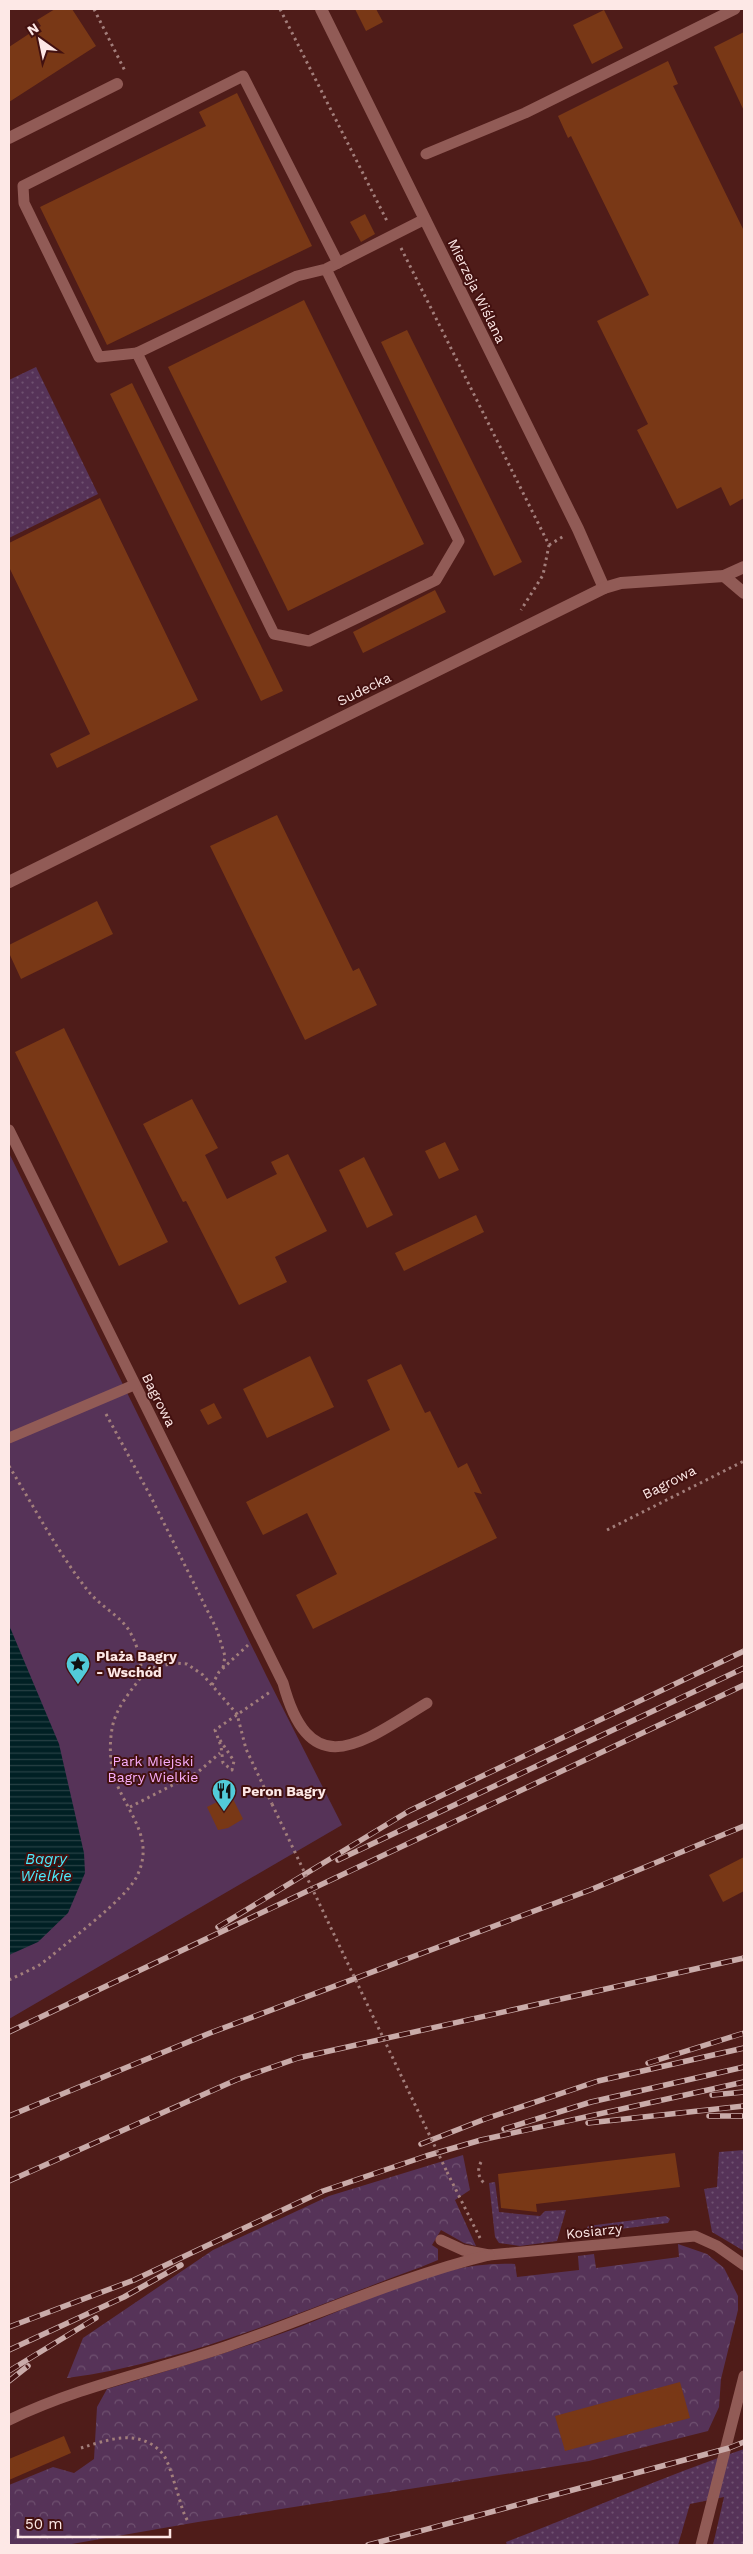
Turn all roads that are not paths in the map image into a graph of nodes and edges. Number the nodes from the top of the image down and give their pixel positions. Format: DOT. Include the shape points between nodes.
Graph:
graph roads {
  1 [pos="321,9"];
  2 [pos="735,9"];
  3 [pos="117,84"];
  4 [pos="9,138"];
  5 [pos="426,154"];
  6 [pos="424,219"];
  7 [pos="338,263"];
  8 [pos="326,269"];
  9 [pos="137,353"];
  10 [pos="744,568"];
  11 [pos="724,576"];
  12 [pos="604,588"];
  13 [pos="744,593"];
  14 [pos="9,882"];
  15 [pos="9,1130"];
  16 [pos="134,1385"];
  17 [pos="9,1438"];
  18 [pos="427,1703"];
  19 [pos="441,2240"];
  20 [pos="489,2255"];
  21 [pos="744,2265"];
  22 [pos="744,2376"];
  23 [pos="9,2420"];
  24 [pos="701,2545"];
  1 -- 6 [label="street, Mierzeja Wiślana"];
  2 -- 5 [label="lane" via="525,113"];
  3 -- 4 [label="street"];
  6 -- 7 [label="lane"];
  6 -- 12 [label="street, Mierzeja Wiślana"];
  7 -- 8 [label="lane"];
  7 -- 9 [label="lane" via="243,76 24,186 24,203 99,357"];
  8 -- 9 [label="lane" via="297,276"];
  8 -- 9 [label="lane" via="459,540 436,580 309,641 274,634"];
  10 -- 11 [label="street, Sudecka"];
  11 -- 12 [label="street, Sudecka" via="621,583"];
  11 -- 13 [label="street"];
  12 -- 14 [label="street, Sudecka"];
  15 -- 16 [label="lane, Bagrowa"];
  16 -- 17 [label="lane"];
  16 -- 18 [label="lane, Bagrowa" via="283,1683 290,1708 301,1726 325,1747 333,1748 361,1742"];
  19 -- 20 [label="lane, Kosiarzy" via="462,2250"];
  20 -- 21 [label="lane, Kosiarzy" via="695,2236 717,2246"];
  20 -- 23 [label="lane" via="442,2266 228,2346 78,2392"];
  22 -- 24 [label="lane"];
}
